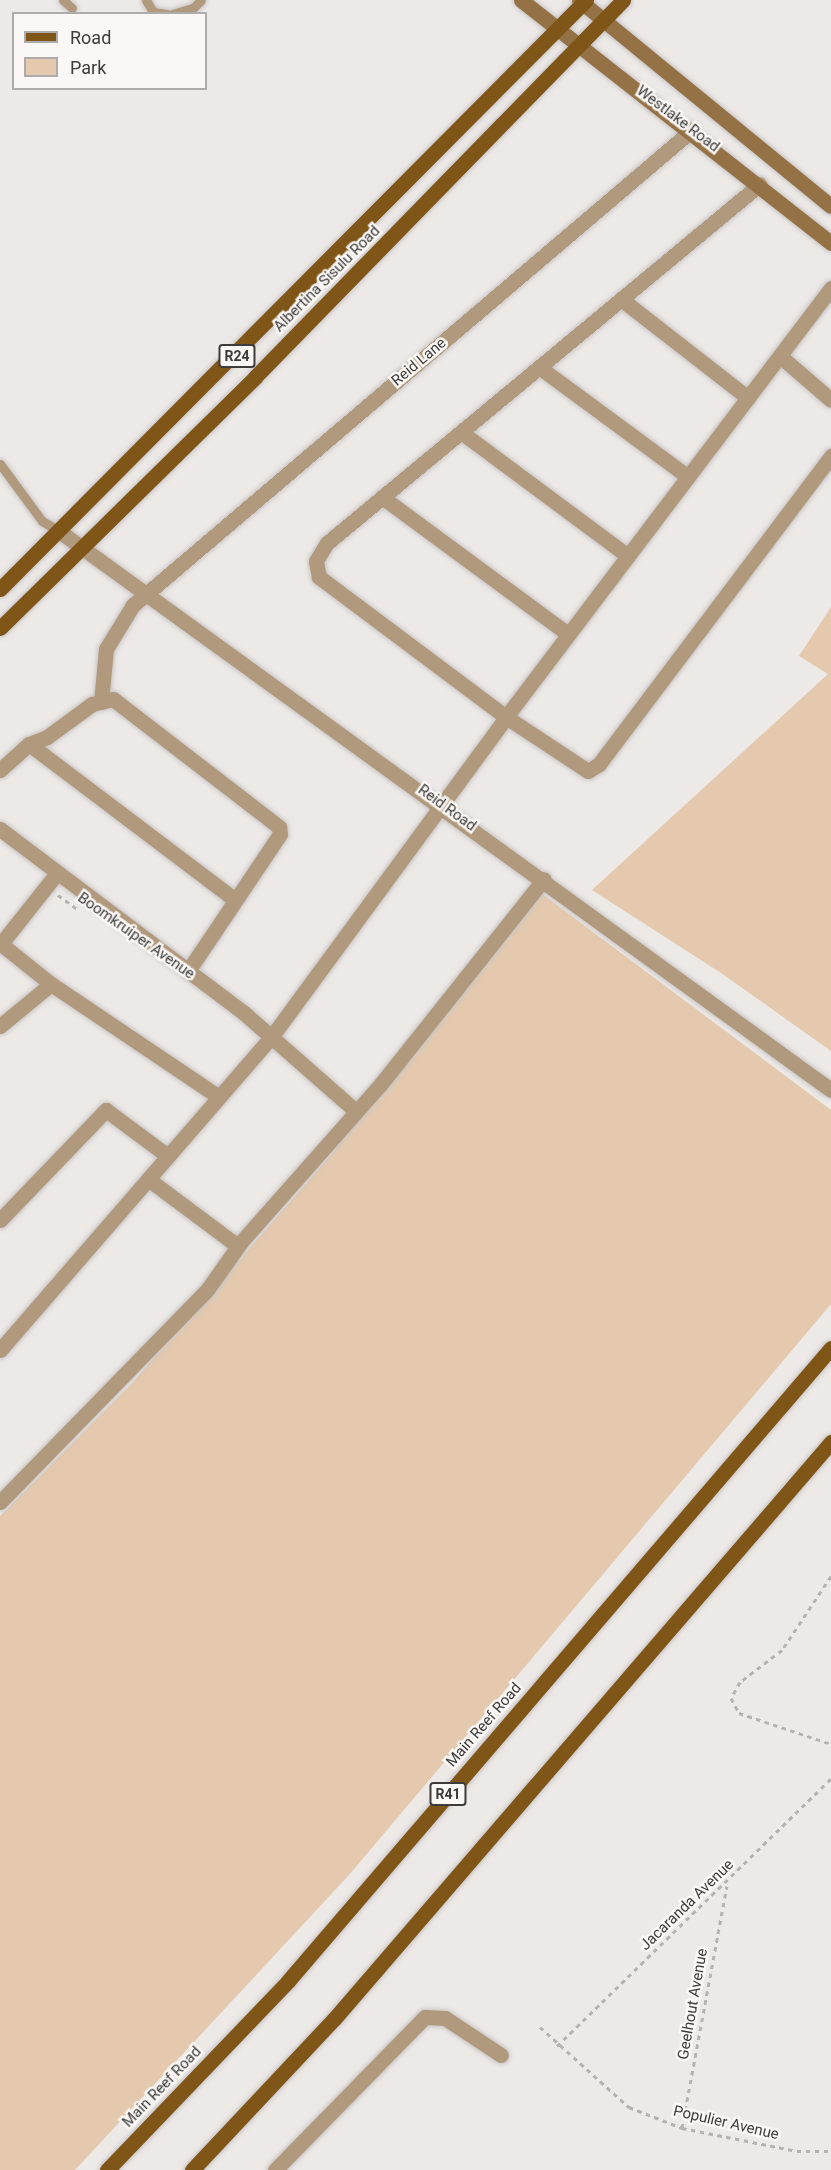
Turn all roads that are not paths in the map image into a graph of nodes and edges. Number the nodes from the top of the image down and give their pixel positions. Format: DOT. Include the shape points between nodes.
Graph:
graph roads {
  1 [pos="63,0"];
  2 [pos="201,0"];
  3 [pos="521,0"];
  4 [pos="623,0"];
  5 [pos="582,1"];
  6 [pos="72,8"];
  7 [pos="179,12"];
  8 [pos="602,21"];
  9 [pos="559,29"];
  10 [pos="581,45"];
  11 [pos="692,130"];
  12 [pos="760,184"];
  13 [pos="831,206"];
  14 [pos="831,243"];
  15 [pos="831,288"];
  16 [pos="621,299"];
  17 [pos="780,356"];
  18 [pos="539,367"];
  19 [pos="748,398"];
  20 [pos="831,400"];
  21 [pos="461,432"];
  22 [pos="831,456"];
  23 [pos="0,464"];
  24 [pos="688,477"];
  25 [pos="382,497"];
  26 [pos="59,531"];
  27 [pos="81,548"];
  28 [pos="628,556"];
  29 [pos="0,589"];
  30 [pos="145,595"];
  31 [pos="0,628"];
  32 [pos="568,634"];
  33 [pos="101,702"];
  34 [pos="506,717"];
  35 [pos="29,744"];
  36 [pos="0,770"];
  37 [pos="443,805"];
  38 [pos="0,830"];
  39 [pos="57,873"];
  40 [pos="544,879"];
  41 [pos="234,899"];
  42 [pos="0,945"];
  43 [pos="188,971"];
  44 [pos="51,984"];
  45 [pos="0,1026"];
  46 [pos="272,1036"];
  47 [pos="831,1089"];
  48 [pos="219,1097"];
  49 [pos="351,1107"];
  50 [pos="168,1156"];
  51 [pos="148,1179"];
  52 [pos="0,1220"];
  53 [pos="238,1246"];
  54 [pos="831,1348"];
  55 [pos="0,1350"];
  56 [pos="831,1442"];
  57 [pos="0,1502"];
  58 [pos="501,2055"];
  59 [pos="107,2170"];
  60 [pos="192,2170"];
  61 [pos="275,2170"];
  1 -- 6 [label="lane"];
  2 -- 7 [label="lane" via="193,8"];
  3 -- 9 [label="main road, Westlake Road"];
  4 -- 8 [label="main road, Albertina Sisulu Road / R24"];
  5 -- 8 [label="main road, Westlake Road"];
  5 -- 9 [label="main road, Albertina Sisulu Road / R24"];
  8 -- 10 [label="main road, Albertina Sisulu Road / R24"];
  8 -- 13 [label="main road, Westlake Road"];
  9 -- 10 [label="main road, Westlake Road"];
  9 -- 26 [label="main road, Albertina Sisulu Road / R24"];
  10 -- 11 [label="main road, Westlake Road"];
  10 -- 27 [label="main road, Albertina Sisulu Road / R24"];
  11 -- 12 [label="main road, Westlake Road"];
  11 -- 30 [label="street, Reid Lane"];
  12 -- 14 [label="main road, Westlake Road"];
  12 -- 16 [label="street"];
  15 -- 17 [label="street"];
  16 -- 18 [label="street"];
  16 -- 19 [label="street"];
  17 -- 19 [label="street"];
  17 -- 20 [label="street"];
  18 -- 21 [label="street"];
  18 -- 24 [label="street"];
  19 -- 24 [label="street"];
  21 -- 25 [label="street"];
  21 -- 28 [label="street"];
  22 -- 34 [label="street" via="598,764 588,771"];
  23 -- 26 [label="lane" via="42,522"];
  24 -- 28 [label="street"];
  25 -- 32 [label="street"];
  25 -- 34 [label="street" via="327,543 316,561 319,577"];
  26 -- 27 [label="street, Reid Road"];
  26 -- 29 [label="main road, Albertina Sisulu Road / R24"];
  27 -- 30 [label="street, Reid Road"];
  27 -- 31 [label="main road, Albertina Sisulu Road / R24"];
  28 -- 32 [label="street"];
  30 -- 33 [label="street, Reid Lane" via="133,605 106,649"];
  30 -- 37 [label="street, Reid Road"];
  32 -- 34 [label="street"];
  33 -- 35 [label="street"];
  33 -- 41 [label="street" via="113,699 145,720 279,827 280,834"];
  34 -- 37 [label="street"];
  35 -- 36 [label="street"];
  35 -- 41 [label="street"];
  37 -- 40 [label="street, Reid Road"];
  37 -- 46 [label="street"];
  38 -- 39 [label="street"];
  39 -- 42 [label="street"];
  39 -- 43 [label="street"];
  40 -- 47 [label="street, Reid Road"];
  40 -- 53 [label="street" via="380,1085"];
  41 -- 43 [label="street"];
  42 -- 44 [label="street"];
  43 -- 46 [label="street"];
  44 -- 45 [label="street"];
  44 -- 48 [label="street"];
  46 -- 48 [label="street"];
  46 -- 49 [label="street"];
  48 -- 50 [label="street"];
  50 -- 51 [label="street"];
  50 -- 52 [label="street" via="106,1110"];
  51 -- 53 [label="street"];
  51 -- 55 [label="street"];
  53 -- 57 [label="street" via="207,1290 154,1348"];
  54 -- 59 [label="main road, Main Reef Road / R41" via="288,1981"];
  56 -- 60 [label="main road" via="334,2019"];
  58 -- 61 [label="street" via="445,2018 423,2018"];
}
